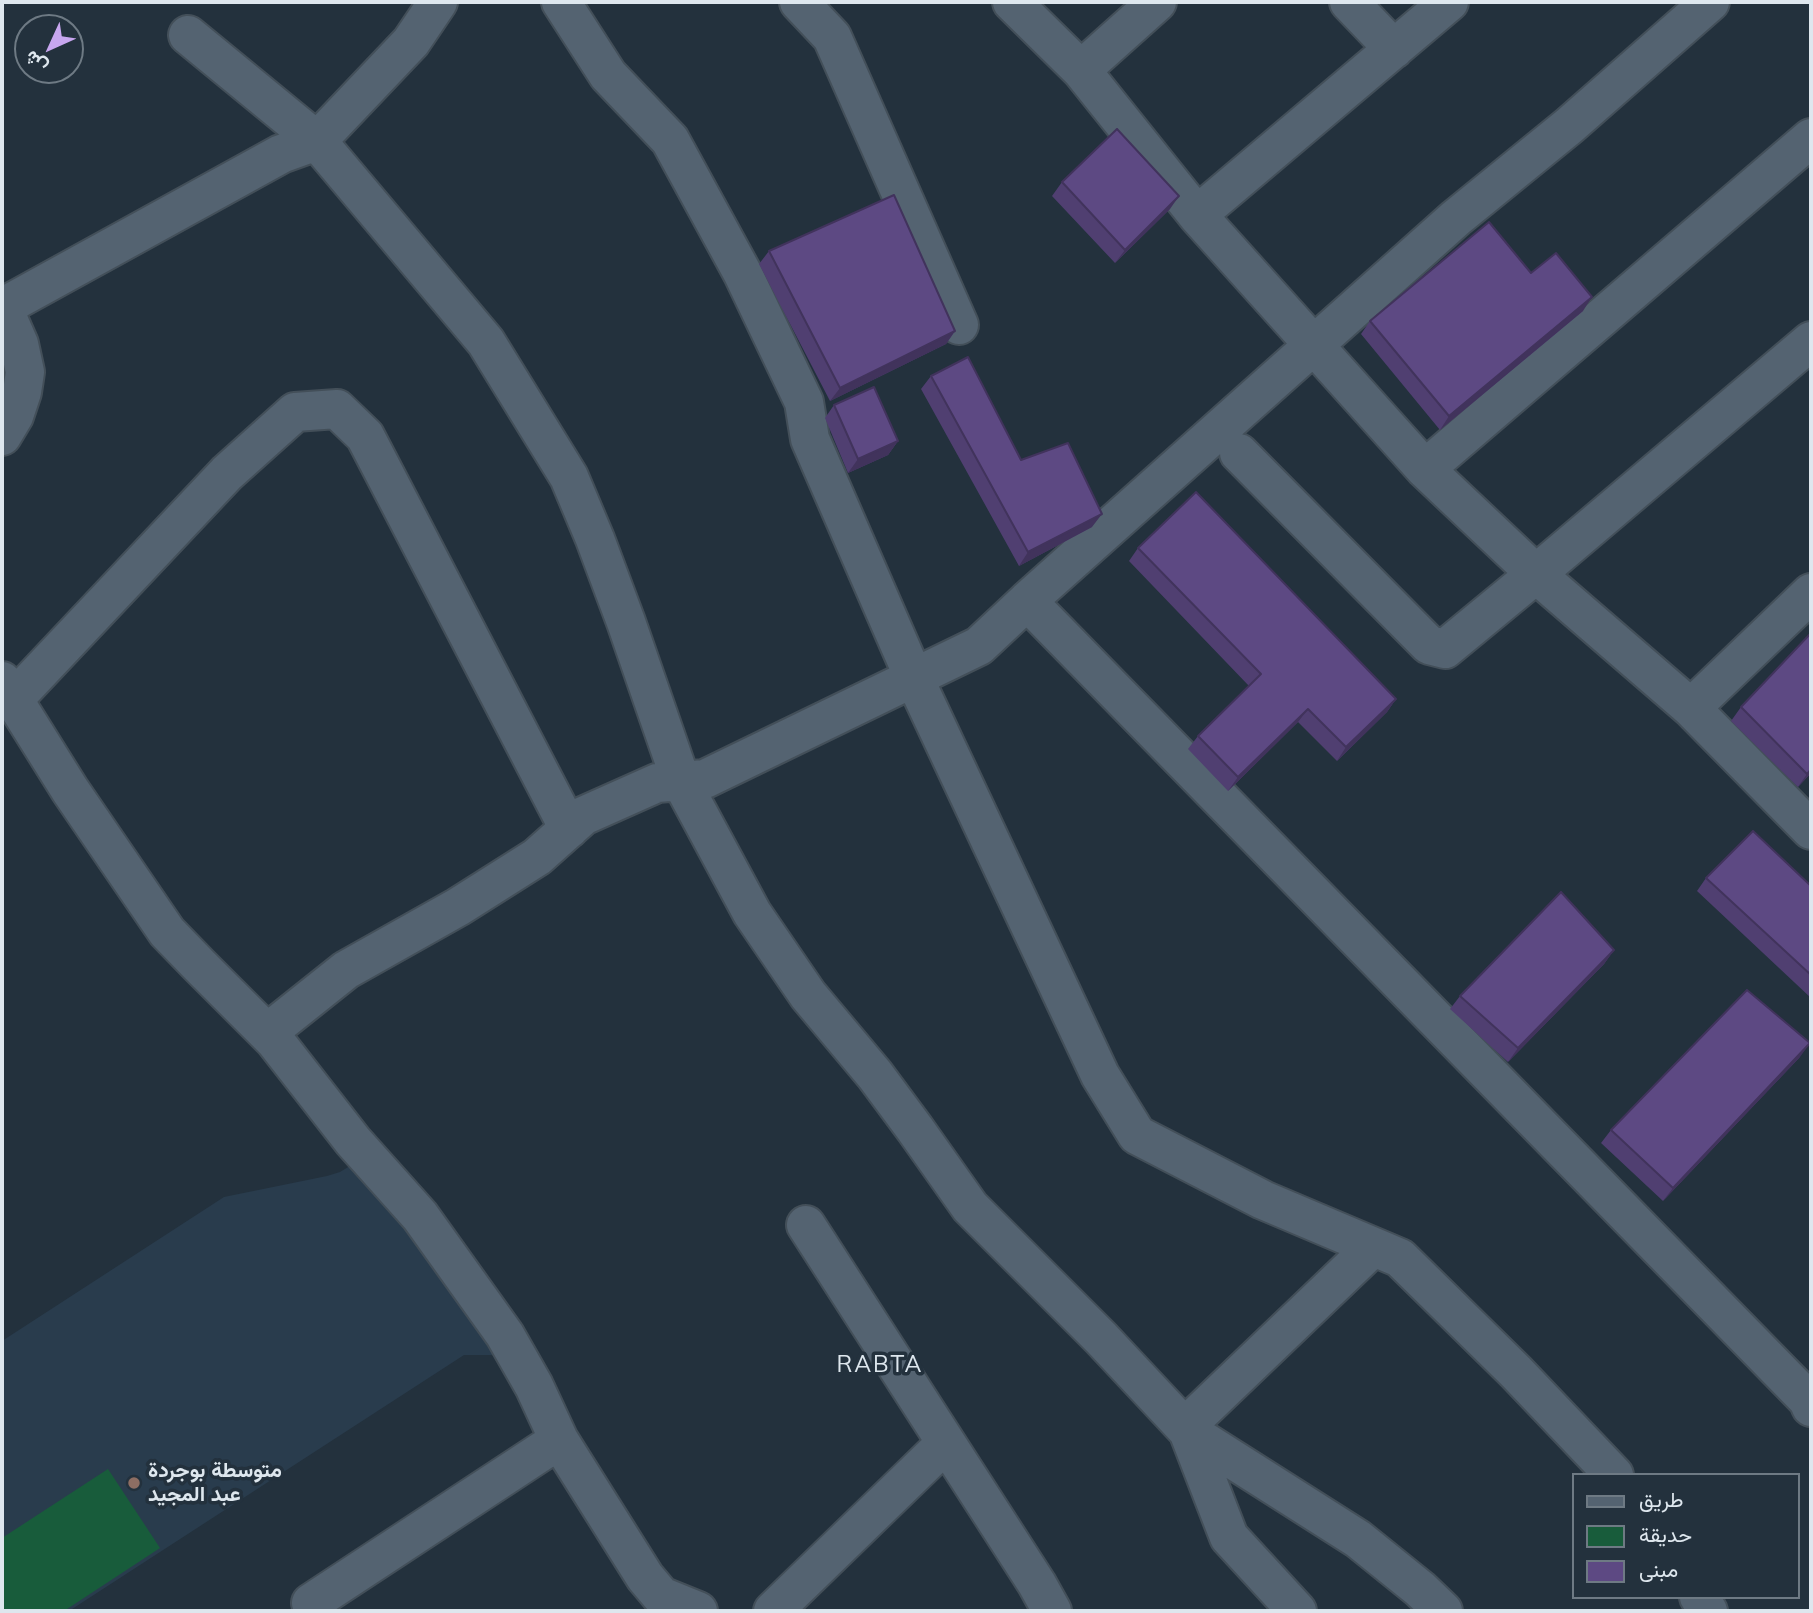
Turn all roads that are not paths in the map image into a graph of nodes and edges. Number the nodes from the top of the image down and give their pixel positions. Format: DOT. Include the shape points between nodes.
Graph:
graph roads {
  1 [pos="438,2"];
  2 [pos="561,2"];
  3 [pos="799,2"];
  4 [pos="1012,2"];
  5 [pos="1157,2"];
  6 [pos="1349,2"];
  7 [pos="1448,2"];
  8 [pos="1710,2"];
  9 [pos="188,35"];
  10 [pos="1394,49"];
  11 [pos="1081,70"];
  12 [pos="1811,138"];
  13 [pos="317,141"];
  14 [pos="1197,215"];
  15 [pos="2,306"];
  16 [pos="959,325"];
  17 [pos="1811,341"];
  18 [pos="1314,345"];
  19 [pos="2,436"];
  20 [pos="1239,453"];
  21 [pos="1424,469"];
  22 [pos="1536,574"];
  23 [pos="1811,593"];
  24 [pos="1027,601"];
  25 [pos="914,678"];
  26 [pos="7,690"];
  27 [pos="1691,708"];
  28 [pos="681,780"];
  29 [pos="569,830"];
  30 [pos="1811,830"];
  31 [pos="267,1033"];
  32 [pos="806,1225"];
  33 [pos="1373,1247"];
  34 [pos="1810,1401"];
  35 [pos="1186,1429"];
  36 [pos="559,1440"];
  37 [pos="946,1443"];
  38 [pos="1612,1473"];
  39 [pos="649,1604"];
  40 [pos="316,1611"];
  41 [pos="698,1611"];
  42 [pos="773,1611"];
  43 [pos="1052,1611"];
  44 [pos="1297,1611"];
  45 [pos="1443,1611"];
  1 -- 13 [label="street" via="411,42"];
  2 -- 25 [label="street" via="608,75 670,140 743,274 804,402 810,439"];
  3 -- 16 [label="street" via="832,37"];
  4 -- 11 [label="street"];
  5 -- 11 [label="street"];
  6 -- 10 [label="street"];
  7 -- 10 [label="street"];
  8 -- 18 [label="street"];
  9 -- 13 [label="street"];
  10 -- 14 [label="street"];
  11 -- 14 [label="street"];
  12 -- 21 [label="street"];
  13 -- 15 [label="street" via="281,154"];
  13 -- 28 [label="street" via="486,342 569,477 626,621"];
  14 -- 18 [label="street"];
  15 -- 19 [label="street" via="19,344 24,372 15,416"];
  17 -- 22 [label="street"];
  18 -- 21 [label="street"];
  18 -- 24 [label="street"];
  20 -- 22 [label="street" via="1430,645 1444,649"];
  21 -- 22 [label="street"];
  22 -- 27 [label="street"];
  23 -- 27 [label="street"];
  24 -- 25 [label="street" via="979,646"];
  24 -- 34 [label="street"];
  25 -- 28 [label="street" via="705,779"];
  25 -- 33 [label="street" via="1100,1075 1137,1135 1263,1200"];
  26 -- 29 [label="street" via="295,412 337,409 365,436"];
  26 -- 31 [label="street" via="167,932"];
  27 -- 30 [label="street"];
  28 -- 29 [label="street" via="657,783 583,816"];
  28 -- 35 [label="street" via="752,913 808,995 875,1075 970,1208"];
  29 -- 31 [label="street" via="537,857 480,893 346,970"];
  31 -- 36 [label="street" via="420,1216 505,1335"];
  32 -- 37 [label="street"];
  33 -- 35 [label="street"];
  33 -- 38 [label="street" via="1400,1258"];
  35 -- 44 [label="street" via="1229,1537"];
  35 -- 45 [label="street" via="1358,1539"];
  36 -- 39 [label="street" via="645,1577"];
  36 -- 40 [label="street" via="311,1604"];
  37 -- 42 [label="street"];
  37 -- 43 [label="street"];
  39 -- 41 [label="street"];
}
